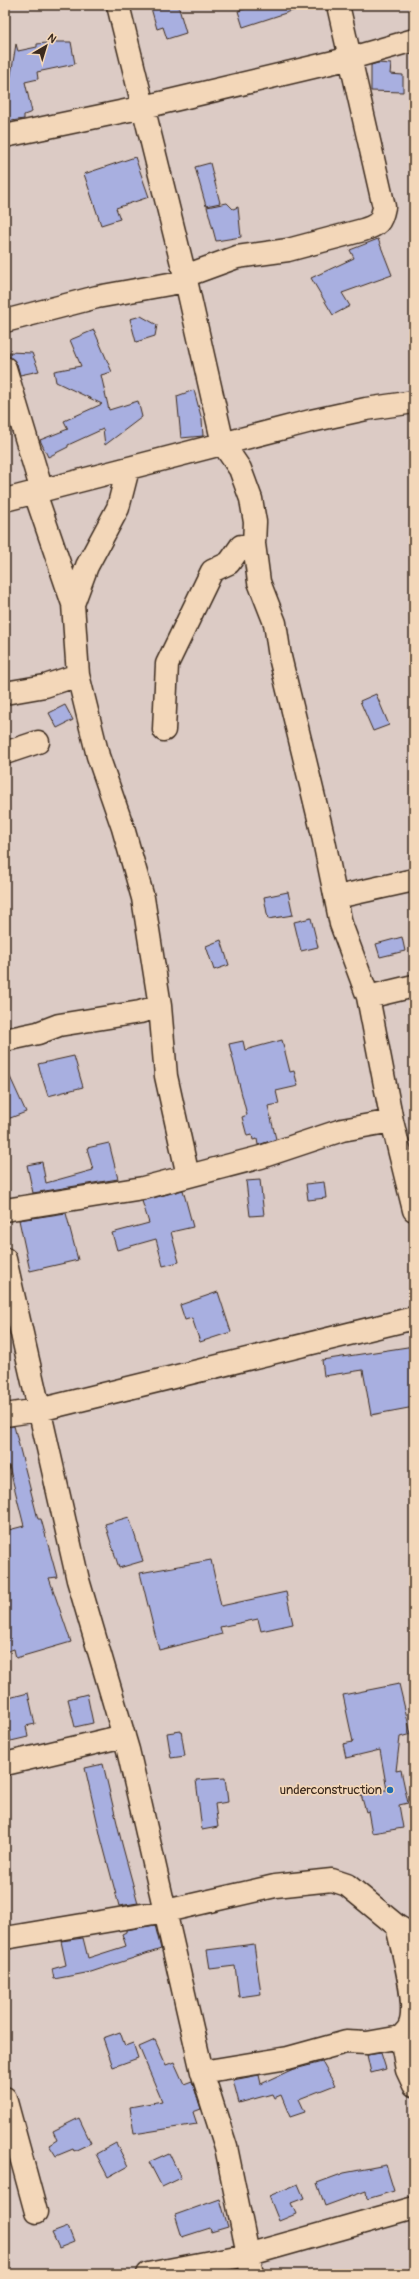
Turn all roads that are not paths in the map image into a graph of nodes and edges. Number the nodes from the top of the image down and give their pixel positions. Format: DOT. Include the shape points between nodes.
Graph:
graph roads {
  1 [pos="118,5"];
  2 [pos="338,5"];
  3 [pos="414,40"];
  4 [pos="351,58"];
  5 [pos="144,107"];
  6 [pos="5,136"];
  7 [pos="185,279"];
  8 [pos="5,321"];
  9 [pos="5,368"];
  10 [pos="414,402"];
  11 [pos="223,444"];
  12 [pos="128,469"];
  13 [pos="38,492"];
  14 [pos="5,500"];
  15 [pos="254,544"];
  16 [pos="73,604"];
  17 [pos="78,675"];
  18 [pos="5,693"];
  19 [pos="164,730"];
  20 [pos="38,742"];
  21 [pos="5,753"];
  22 [pos="414,880"];
  23 [pos="337,897"];
  24 [pos="414,986"];
  25 [pos="368,997"];
  26 [pos="160,1006"];
  27 [pos="5,1040"];
  28 [pos="392,1121"];
  29 [pos="188,1176"];
  30 [pos="5,1210"];
  31 [pos="414,1210"];
  32 [pos="5,1259"];
  33 [pos="414,1318"];
  34 [pos="39,1410"];
  35 [pos="5,1415"];
  36 [pos="124,1736"];
  37 [pos="5,1764"];
  38 [pos="166,1911"];
  39 [pos="405,1931"];
  40 [pos="5,1938"];
  41 [pos="401,2037"];
  42 [pos="202,2072"];
  43 [pos="414,2085"];
  44 [pos="6,2109"];
  45 [pos="414,2208"];
  46 [pos="36,2212"];
  47 [pos="250,2264"];
  48 [pos="148,2274"];
  1 -- 5 [label="street"];
  2 -- 4 [label="street"];
  3 -- 4 [label="street"];
  4 -- 5 [label="street"];
  4 -- 7 [label="street" via="384,207 381,220 363,230 288,250 237,257"];
  5 -- 6 [label="street"];
  5 -- 7 [label="street"];
  7 -- 8 [label="street" via="97,297"];
  7 -- 11 [label="street"];
  9 -- 13 [label="street"];
  10 -- 11 [label="street" via="366,409"];
  11 -- 12 [label="street"];
  11 -- 15 [label="street" via="240,469 251,498 256,522"];
  12 -- 13 [label="street"];
  12 -- 16 [label="street" via="118,508 87,566"];
  13 -- 14 [label="street"];
  13 -- 16 [label="street"];
  15 -- 19 [label="street" via="241,546 229,563 212,571 167,664"];
  15 -- 23 [label="street" via="259,582 275,623 280,657"];
  16 -- 17 [label="street"];
  17 -- 18 [label="street" via="45,686"];
  17 -- 26 [label="street" via="98,756 123,828 143,898"];
  20 -- 21 [label="street"];
  22 -- 23 [label="street"];
  23 -- 25 [label="street" via="341,924"];
  24 -- 25 [label="street"];
  25 -- 28 [label="street"];
  26 -- 27 [label="street" via="140,1012 59,1025 38,1033"];
  26 -- 29 [label="street" via="166,1076"];
  28 -- 29 [label="street" via="342,1130 262,1157"];
  28 -- 31 [label="street"];
  29 -- 30 [label="street" via="143,1188"];
  32 -- 34 [label="street"];
  33 -- 34 [label="street"];
  34 -- 35 [label="street"];
  34 -- 36 [label="street" via="78,1580"];
  36 -- 37 [label="street"];
  36 -- 38 [label="street"];
  38 -- 39 [label="street" via="275,1886 332,1880 347,1886"];
  38 -- 40 [label="street"];
  38 -- 42 [label="street"];
  39 -- 41 [label="street" via="412,2009 409,2027"];
  41 -- 42 [label="street" via="367,2043 346,2042 288,2058"];
  41 -- 43 [label="street" via="407,2070"];
  42 -- 47 [label="street" via="226,2147"];
  44 -- 46 [label="street"];
  45 -- 47 [label="street"];
  47 -- 48 [label="street"];
}
